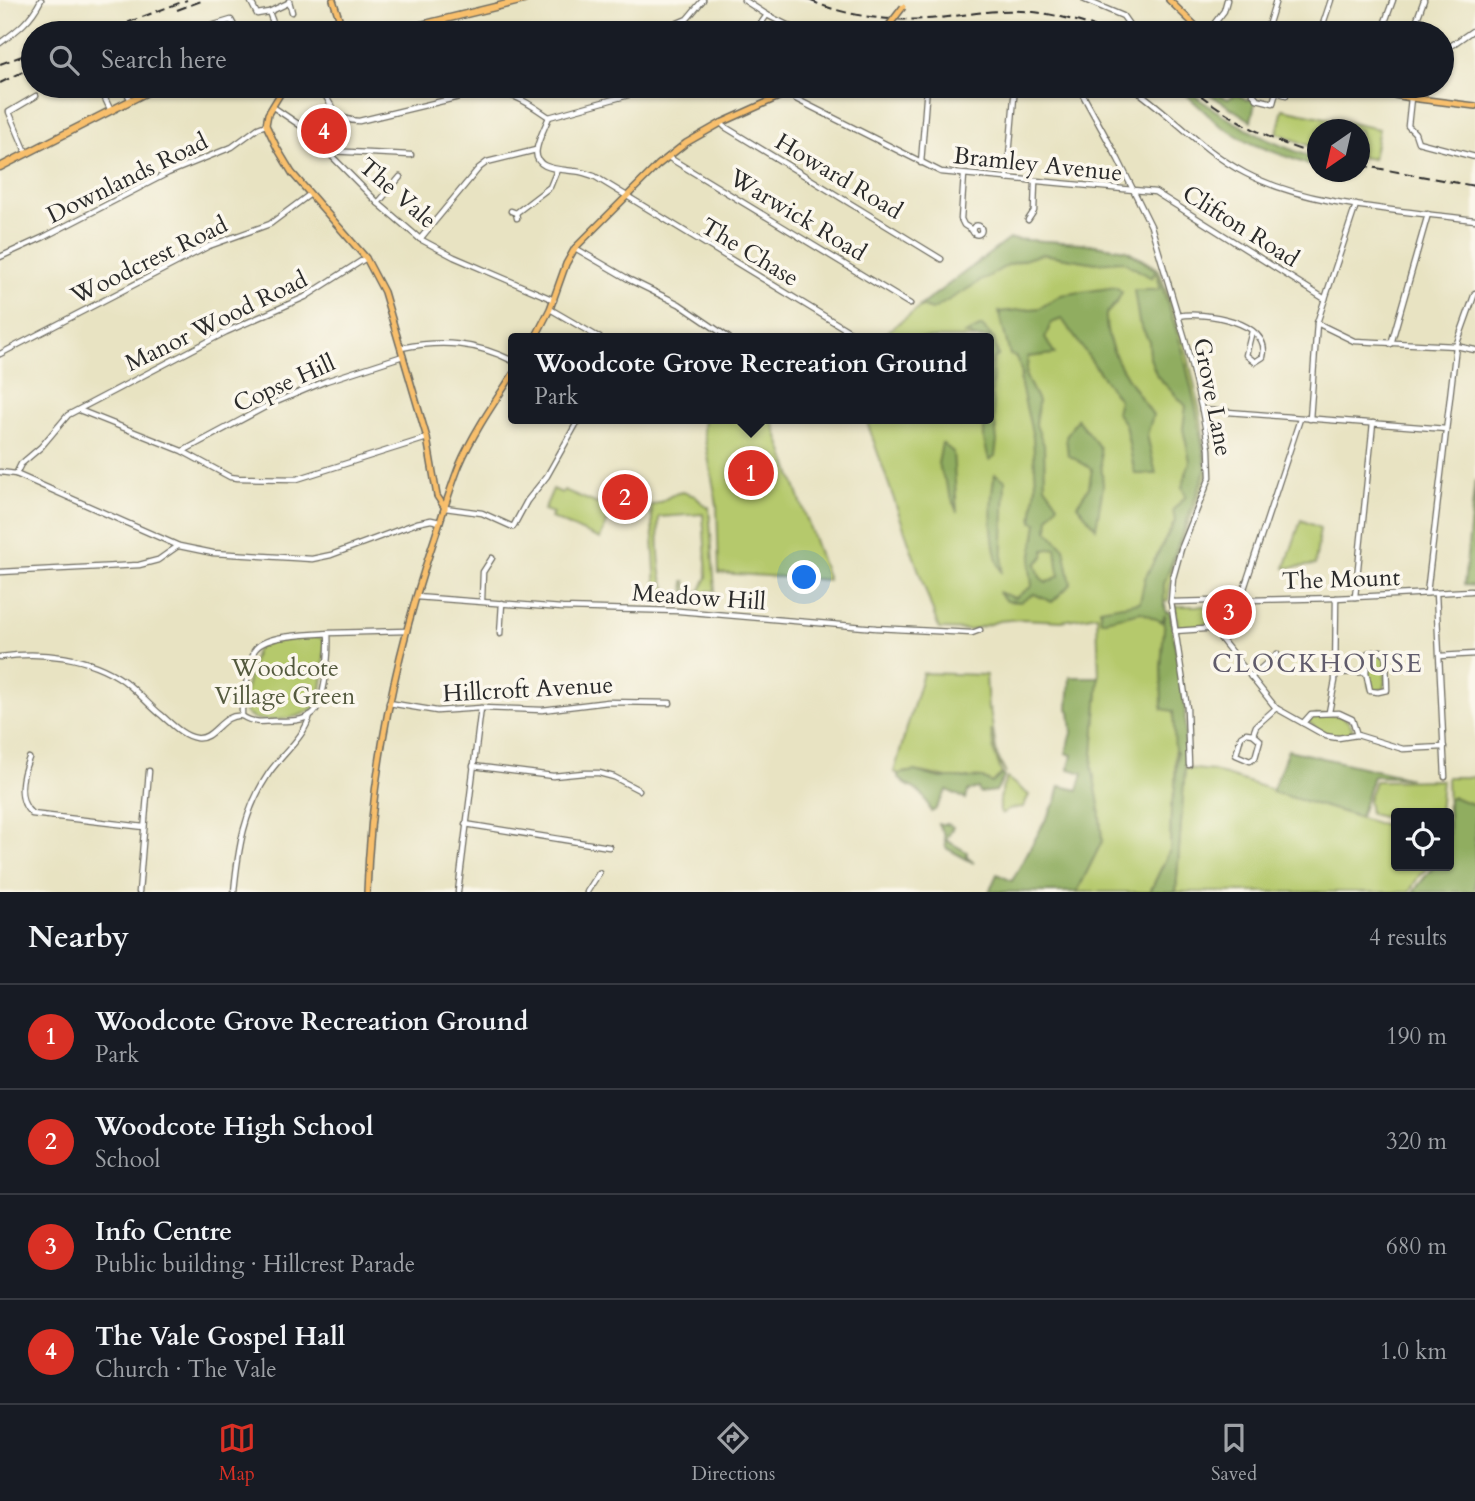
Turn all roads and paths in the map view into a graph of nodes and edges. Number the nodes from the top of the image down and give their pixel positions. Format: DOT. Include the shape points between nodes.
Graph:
graph roads {
  1 [pos="41,0"];
  2 [pos="250,0"];
  3 [pos="333,0"];
  4 [pos="524,0"];
  5 [pos="703,0"];
  6 [pos="744,0"];
  7 [pos="908,0"];
  8 [pos="1085,0"];
  9 [pos="1169,0"];
  10 [pos="1227,0"];
  11 [pos="1276,0"];
  12 [pos="1331,0"];
  13 [pos="1393,0"];
  14 [pos="1424,0"];
  15 [pos="288,1"];
  16 [pos="269,12"];
  17 [pos="292,12"];
  18 [pos="766,15"];
  19 [pos="27,21"];
  20 [pos="272,21"];
  21 [pos="340,21"];
  22 [pos="437,21"];
  23 [pos="682,21"];
  24 [pos="762,21"];
  25 [pos="778,21"];
  26 [pos="892,21"];
  27 [pos="1126,21"];
  28 [pos="1192,21"];
  29 [pos="1215,21"];
  30 [pos="1270,21"];
  31 [pos="1324,21"];
  32 [pos="1385,21"];
  33 [pos="1416,21"];
  34 [pos="21,29"];
  35 [pos="1475,29"];
  36 [pos="1466,35"];
  37 [pos="1475,38"];
  38 [pos="0,43"];
  39 [pos="1454,44"];
  40 [pos="33,98"];
  41 [pos="105,98"];
  42 [pos="278,98"];
  43 [pos="328,98"];
  44 [pos="455,98"];
  45 [pos="519,98"];
  46 [pos="618,98"];
  47 [pos="775,98"];
  48 [pos="795,98"];
  49 [pos="926,98"];
  50 [pos="1014,98"];
  51 [pos="1085,98"];
  52 [pos="1145,98"];
  53 [pos="1256,98"];
  54 [pos="1274,98"];
  55 [pos="1411,98"];
  56 [pos="130,99"];
  57 [pos="1475,106"];
  58 [pos="273,107"];
  59 [pos="110,109"];
  60 [pos="549,117"];
  61 [pos="721,123"];
  62 [pos="266,125"];
  63 [pos="536,150"];
  64 [pos="326,151"];
  65 [pos="26,152"];
  66 [pos="411,155"];
  67 [pos="668,157"];
  68 [pos="1475,157"];
  69 [pos="921,163"];
  70 [pos="0,167"];
  71 [pos="556,170"];
  72 [pos="964,174"];
  73 [pos="400,177"];
  74 [pos="1007,179"];
  75 [pos="1035,182"];
  76 [pos="1136,192"];
  77 [pos="309,195"];
  78 [pos="626,197"];
  79 [pos="378,203"];
  80 [pos="1356,205"];
  81 [pos="514,214"];
  82 [pos="1429,214"];
  83 [pos="1028,220"];
  84 [pos="1475,220"];
  85 [pos="972,230"];
  86 [pos="420,239"];
  87 [pos="575,248"];
  88 [pos="0,257"];
  89 [pos="366,258"];
  90 [pos="941,258"];
  91 [pos="1475,293"];
  92 [pos="1325,299"];
  93 [pos="554,300"];
  94 [pos="910,304"];
  95 [pos="550,309"];
  96 [pos="1178,316"];
  97 [pos="1317,323"];
  98 [pos="1252,331"];
  99 [pos="538,333"];
  100 [pos="591,333"];
  101 [pos="722,333"];
  102 [pos="852,333"];
  103 [pos="1391,344"];
  104 [pos="1456,346"];
  105 [pos="401,348"];
  106 [pos="1475,350"];
  107 [pos="0,354"];
  108 [pos="403,356"];
  109 [pos="508,359"];
  110 [pos="508,382"];
  111 [pos="78,410"];
  112 [pos="1202,410"];
  113 [pos="1300,419"];
  114 [pos="1310,419"];
  115 [pos="576,424"];
  116 [pos="1373,424"];
  117 [pos="1446,429"];
  118 [pos="427,438"];
  119 [pos="182,451"];
  120 [pos="0,472"];
  121 [pos="16,474"];
  122 [pos="445,508"];
  123 [pos="440,522"];
  124 [pos="179,546"];
  125 [pos="492,558"];
  126 [pos="0,572"];
  127 [pos="1471,591"];
  128 [pos="1426,593"];
  129 [pos="1436,593"];
  130 [pos="415,597"];
  131 [pos="1355,597"];
  132 [pos="1336,598"];
  133 [pos="482,600"];
  134 [pos="1219,601"];
  135 [pos="1240,601"];
  136 [pos="1171,602"];
  137 [pos="502,603"];
  138 [pos="1211,629"];
  139 [pos="980,630"];
  140 [pos="407,631"];
  141 [pos="1175,631"];
  142 [pos="328,633"];
  143 [pos="500,634"];
  144 [pos="1278,654"];
  145 [pos="1475,654"];
  146 [pos="1440,656"];
  147 [pos="0,657"];
  148 [pos="1366,672"];
  149 [pos="1335,673"];
  150 [pos="1251,677"];
  151 [pos="670,703"];
  152 [pos="389,704"];
  153 [pos="481,708"];
  154 [pos="1276,708"];
  155 [pos="1329,712"];
  156 [pos="310,715"];
  157 [pos="242,716"];
  158 [pos="1303,723"];
  159 [pos="1253,734"];
  160 [pos="1357,735"];
  161 [pos="1444,747"];
  162 [pos="29,758"];
  163 [pos="1189,765"];
  164 [pos="473,766"];
  165 [pos="149,771"];
  166 [pos="1445,777"];
  167 [pos="639,790"];
  168 [pos="465,824"];
  169 [pos="144,827"];
  170 [pos="609,847"];
  171 [pos="599,873"];
  172 [pos="139,892"];
  173 [pos="233,892"];
  174 [pos="367,892"];
  175 [pos="458,892"];
  176 [pos="587,892"];
  1 -- 19 [label="street"];
  2 -- 16 [label="street" via="257,14"];
  3 -- 21 [label="main road"];
  4 -- 22 [label="highway"];
  5 -- 23 [label="street"];
  6 -- 18 [label="street"];
  7 -- 26 [label="main road, bridge"];
  8 -- 27 [label="street"];
  9 -- 28 [label="main road"];
  10 -- 29 [label="street"];
  11 -- 30 [label="street"];
  12 -- 31 [label="street"];
  13 -- 32 [label="street"];
  14 -- 33 [label="street"];
  15 -- 16 [label="street"];
  15 -- 17 [label="street"];
  16 -- 20 [label="street"];
  18 -- 24 [label="street"];
  18 -- 25 [label="street"];
  34 -- 38 [label="street"];
  35 -- 36 [label="street"];
  36 -- 37 [label="street"];
  36 -- 39 [label="street"];
  40 -- 65 [label="street" via="9,112"];
  41 -- 59 [label="street"];
  42 -- 58 [label="main road"];
  43 -- 44 [label="street" via="338,117 349,121"];
  45 -- 60 [label="street"];
  46 -- 60 [label="street"];
  47 -- 61 [label="main road"];
  48 -- 69 [label="street, Bramley Avenue"];
  49 -- 69 [label="street"];
  50 -- 74 [label="street"];
  51 -- 76 [label="street, Grove Lane"];
  52 -- 80 [label="street" via="1244,173"];
  53 -- 54 [label="street" via="1273,103"];
  55 -- 57 [label="main road"];
  55 -- 68 [label="street" via="1408,125 1418,142"];
  56 -- 59 [label="highway"];
  58 -- 62 [label="main road"];
  58 -- 64 [label="street, The Vale" via="304,128"];
  59 -- 65 [label="highway"];
  60 -- 63 [label="street"];
  61 -- 67 [label="main road"];
  61 -- 90 [label="street, Howard Road"];
  62 -- 77 [label="main road"];
  62 -- 88 [label="street, Downlands Road" via="232,147 168,173"];
  63 -- 71 [label="street" via="537,158"];
  63 -- 86 [label="street" via="479,168"];
  64 -- 66 [label="street"];
  64 -- 79 [label="street, The Vale"];
  65 -- 70 [label="highway"];
  67 -- 78 [label="main road"];
  67 -- 94 [label="street, Warwick Road"];
  69 -- 72 [label="street, Bramley Avenue" via="941,172"];
  71 -- 78 [label="street, The Chase" via="594,176"];
  71 -- 81 [label="street" via="550,187"];
  72 -- 74 [label="street, Bramley Avenue"];
  72 -- 85 [label="street" via="961,219"];
  73 -- 79 [label="street"];
  74 -- 75 [label="street, Bramley Avenue"];
  75 -- 76 [label="street, Bramley Avenue"];
  75 -- 83 [label="street" via="1034,211"];
  76 -- 92 [label="street, Clifton Road" via="1158,194"];
  76 -- 96 [label="street, Grove Lane"];
  77 -- 89 [label="main road"];
  77 -- 107 [label="street, Woodcrest Road" via="270,224 209,246"];
  78 -- 87 [label="main road"];
  78 -- 102 [label="street, The Chase"];
  79 -- 86 [label="street, The Vale"];
  80 -- 82 [label="street"];
  80 -- 92 [label="street"];
  82 -- 84 [label="street"];
  82 -- 103 [label="street"];
  86 -- 93 [label="street, The Vale"];
  87 -- 93 [label="main road"];
  87 -- 101 [label="street"];
  89 -- 105 [label="main road" via="384,292"];
  89 -- 111 [label="street, Manor Wood Road" via="305,297 226,332"];
  91 -- 104 [label="street"];
  92 -- 97 [label="street"];
  93 -- 95 [label="main road"];
  95 -- 99 [label="main road"];
  95 -- 100 [label="street"];
  96 -- 98 [label="street" via="1227,318"];
  96 -- 112 [label="street, Grove Lane"];
  97 -- 103 [label="street" via="1351,340"];
  97 -- 114 [label="street"];
  98 -- 98 [label="street" via="1264,344 1263,357 1255,362 1246,355"];
  103 -- 104 [label="street"];
  104 -- 106 [label="street"];
  104 -- 117 [label="street"];
  105 -- 108 [label="main road"];
  105 -- 109 [label="street" via="463,344"];
  108 -- 118 [label="main road"];
  108 -- 119 [label="street, Copse Hill" via="269,405"];
  110 -- 122 [label="main road" via="472,438"];
  111 -- 119 [label="street"];
  111 -- 121 [label="street, Manor Wood Road" via="68,415"];
  112 -- 113 [label="street"];
  112 -- 136 [label="street, Grove Lane" via="1210,477 1181,549"];
  113 -- 114 [label="street"];
  113 -- 135 [label="street"];
  114 -- 116 [label="street"];
  115 -- 122 [label="street" via="512,526 482,513"];
  116 -- 117 [label="street"];
  116 -- 131 [label="street"];
  117 -- 128 [label="street"];
  118 -- 119 [label="street" via="297,479 230,477"];
  118 -- 122 [label="main road" via="437,496"];
  120 -- 121 [label="street"];
  121 -- 124 [label="street"];
  122 -- 123 [label="main road"];
  123 -- 124 [label="street" via="417,523 312,559 213,553"];
  123 -- 130 [label="main road"];
  124 -- 126 [label="street" via="158,560 139,565"];
  125 -- 133 [label="street" via="483,572"];
  127 -- 129 [label="street, The Mount"];
  128 -- 129 [label="street, The Mount"];
  128 -- 131 [label="street, The Mount"];
  129 -- 146 [label="street"];
  130 -- 133 [label="street, Meadow Hill"];
  130 -- 140 [label="main road"];
  131 -- 132 [label="street, The Mount"];
  132 -- 135 [label="street, The Mount"];
  132 -- 149 [label="street"];
  133 -- 137 [label="street, Meadow Hill"];
  134 -- 135 [label="street, The Mount"];
  134 -- 136 [label="street, The Mount"];
  134 -- 138 [label="street"];
  136 -- 141 [label="street, Grove Lane"];
  137 -- 139 [label="street, Meadow Hill" via="680,611 876,628"];
  137 -- 143 [label="street"];
  138 -- 141 [label="street"];
  138 -- 150 [label="street"];
  140 -- 142 [label="street"];
  140 -- 152 [label="main road"];
  141 -- 163 [label="street, Grove Lane" via="1188,708"];
  142 -- 156 [label="street" via="322,695"];
  142 -- 157 [label="street" via="271,639 258,645"];
  144 -- 150 [label="street"];
  145 -- 146 [label="street"];
  146 -- 161 [label="street"];
  147 -- 157 [label="street" via="49,656 94,666 127,683 176,727 194,737 205,737 230,716"];
  148 -- 148 [label="street" via="1368,653 1384,653 1387,690 1370,691"];
  148 -- 149 [label="street"];
  149 -- 155 [label="street"];
  150 -- 154 [label="street"];
  151 -- 153 [label="street, Hillcroft Avenue" via="608,702 542,710"];
  152 -- 153 [label="street, Hillcroft Avenue" via="431,711"];
  152 -- 174 [label="main road" via="368,838"];
  153 -- 164 [label="street"];
  154 -- 158 [label="street"];
  154 -- 159 [label="street"];
  155 -- 158 [label="street" via="1311,714"];
  155 -- 160 [label="street" via="1352,719"];
  156 -- 157 [label="street" via="265,722"];
  156 -- 173 [label="street" via="307,726 268,774 250,806"];
  158 -- 160 [label="street" via="1326,736"];
  159 -- 159 [label="street" via="1260,740 1255,758 1238,757 1241,736"];
  160 -- 161 [label="street" via="1403,749"];
  161 -- 166 [label="street"];
  162 -- 169 [label="street" via="23,773 23,800 32,814"];
  164 -- 167 [label="street" via="553,776 599,774"];
  164 -- 168 [label="street"];
  165 -- 169 [label="street"];
  168 -- 170 [label="street"];
  168 -- 175 [label="street"];
  169 -- 172 [label="street"];
  171 -- 176 [label="street"];
}
